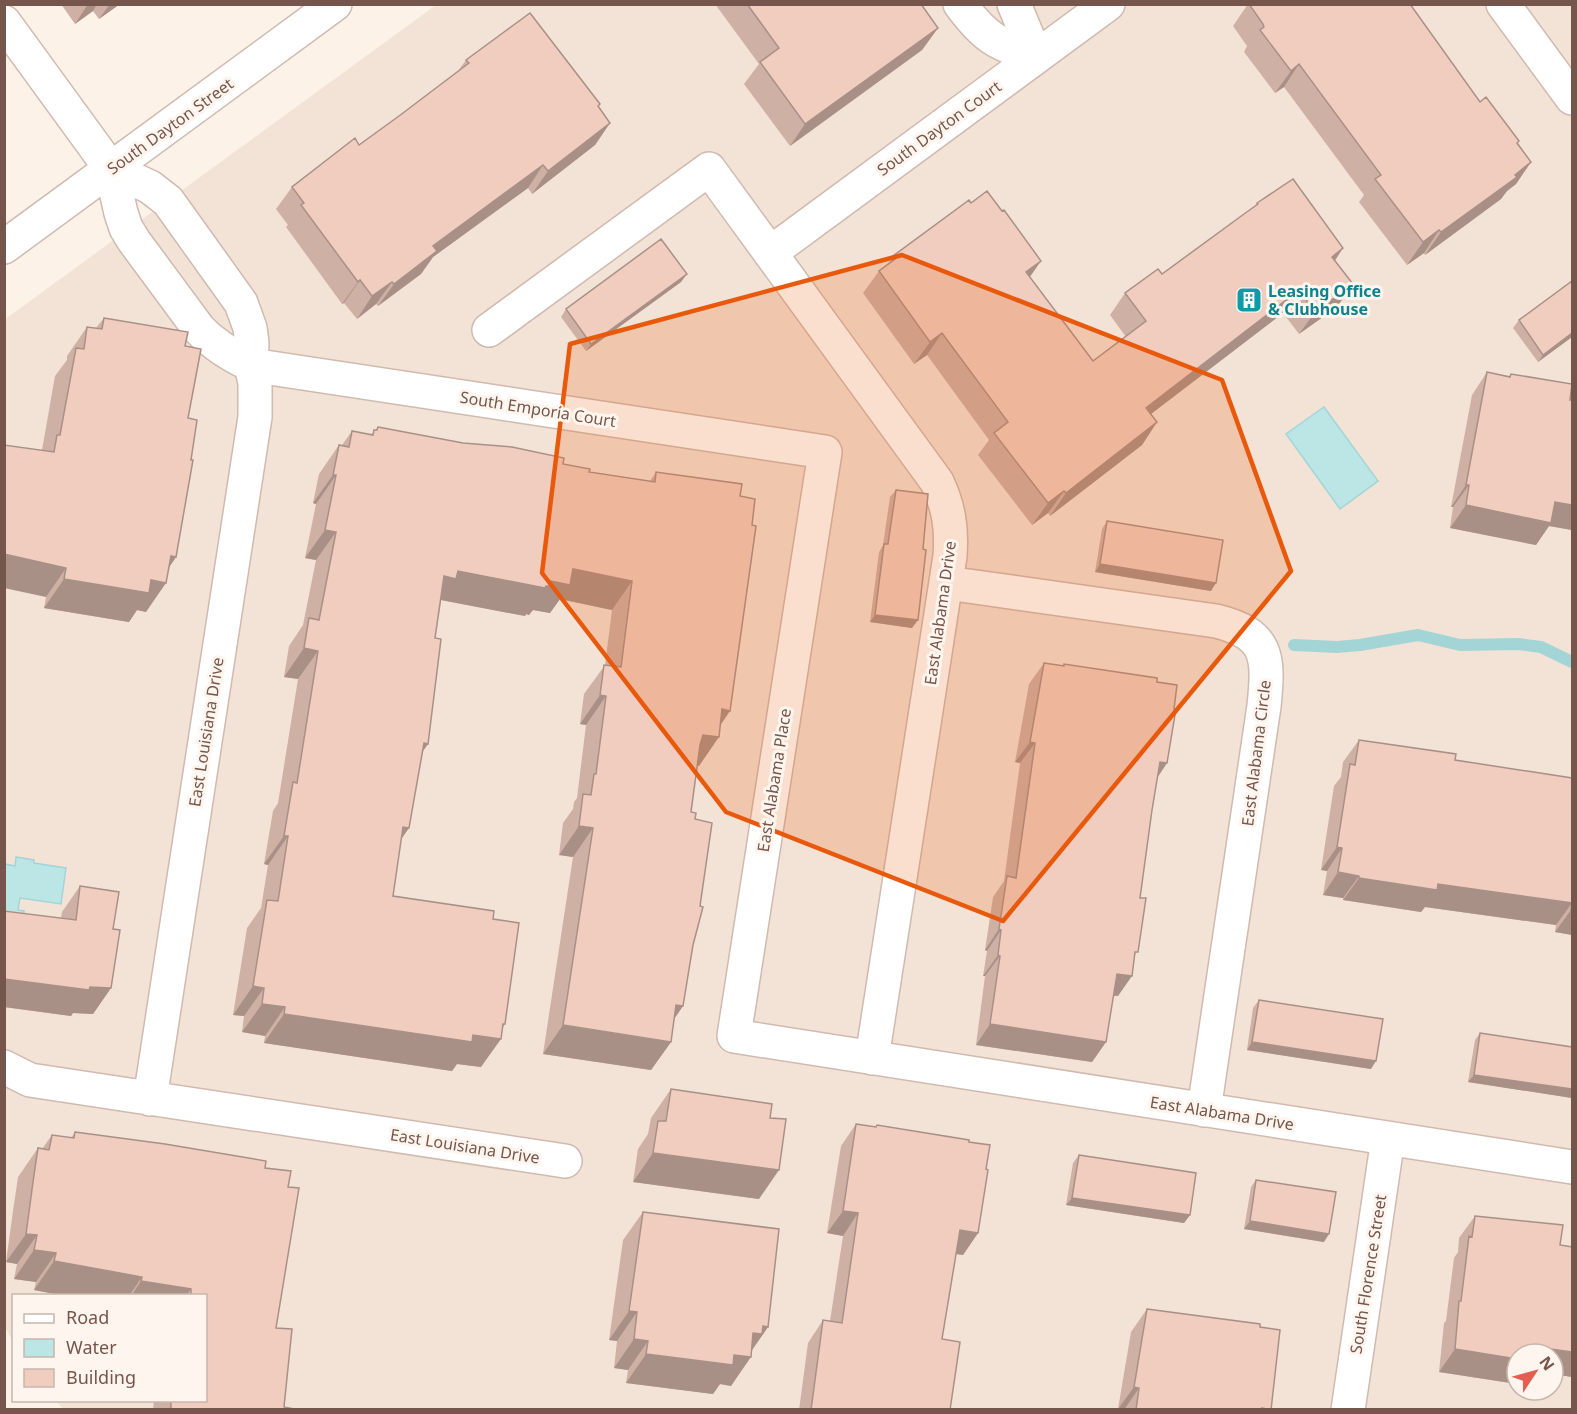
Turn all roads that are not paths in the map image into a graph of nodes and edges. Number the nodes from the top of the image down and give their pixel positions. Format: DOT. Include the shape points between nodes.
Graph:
graph roads {
  1 [pos="335,4"];
  2 [pos="960,4"];
  3 [pos="1014,4"];
  4 [pos="1108,4"];
  5 [pos="1503,4"];
  6 [pos="4,22"];
  7 [pos="1036,57"];
  8 [pos="1572,98"];
  9 [pos="111,169"];
  10 [pos="4,247"];
  11 [pos="770,253"];
  12 [pos="489,330"];
  13 [pos="251,365"];
  14 [pos="825,452"];
  15 [pos="947,583"];
  16 [pos="806,1048"];
  17 [pos="872,1058"];
  18 [pos="13,1080"];
  19 [pos="150,1099"];
  20 [pos="1204,1110"];
  21 [pos="1388,1138"];
  22 [pos="565,1161"];
  23 [pos="1572,1167"];
  24 [pos="1348,1410"];
  1 -- 9 [label="street, South Dayton Street"];
  2 -- 7 [label="street" via="989,38"];
  3 -- 7 [label="street"];
  4 -- 7 [label="street, South Dayton Court"];
  5 -- 8 [label="street"];
  6 -- 9 [label="street"];
  7 -- 11 [label="street, South Dayton Court"];
  9 -- 10 [label="street, South Dayton Street"];
  9 -- 13 [label="street, South Emporia Court" via="121,213 134,241 198,329 224,351"];
  9 -- 13 [label="street, East Louisiana Drive" via="150,187 168,201 233,290 250,328"];
  11 -- 12 [label="street, East Alabama Drive" via="709,169"];
  11 -- 15 [label="street, East Alabama Drive" via="937,482 947,506 951,531"];
  13 -- 14 [label="street, South Emporia Court"];
  13 -- 19 [label="street, East Louisiana Drive" via="255,417"];
  14 -- 16 [label="street, East Alabama Place" via="734,1036"];
  15 -- 17 [label="street, East Alabama Drive"];
  15 -- 20 [label="street, East Alabama Circle" via="1216,621 1240,629 1261,646 1266,670 1264,706"];
  16 -- 17 [label="street, East Alabama Drive"];
  17 -- 20 [label="street, East Alabama Drive"];
  18 -- 19 [label="street, East Louisiana Drive"];
  19 -- 22 [label="street, East Louisiana Drive"];
  20 -- 21 [label="street, East Alabama Drive"];
  21 -- 23 [label="street, East Alabama Drive"];
  21 -- 24 [label="street, South Florence Street"];
}
